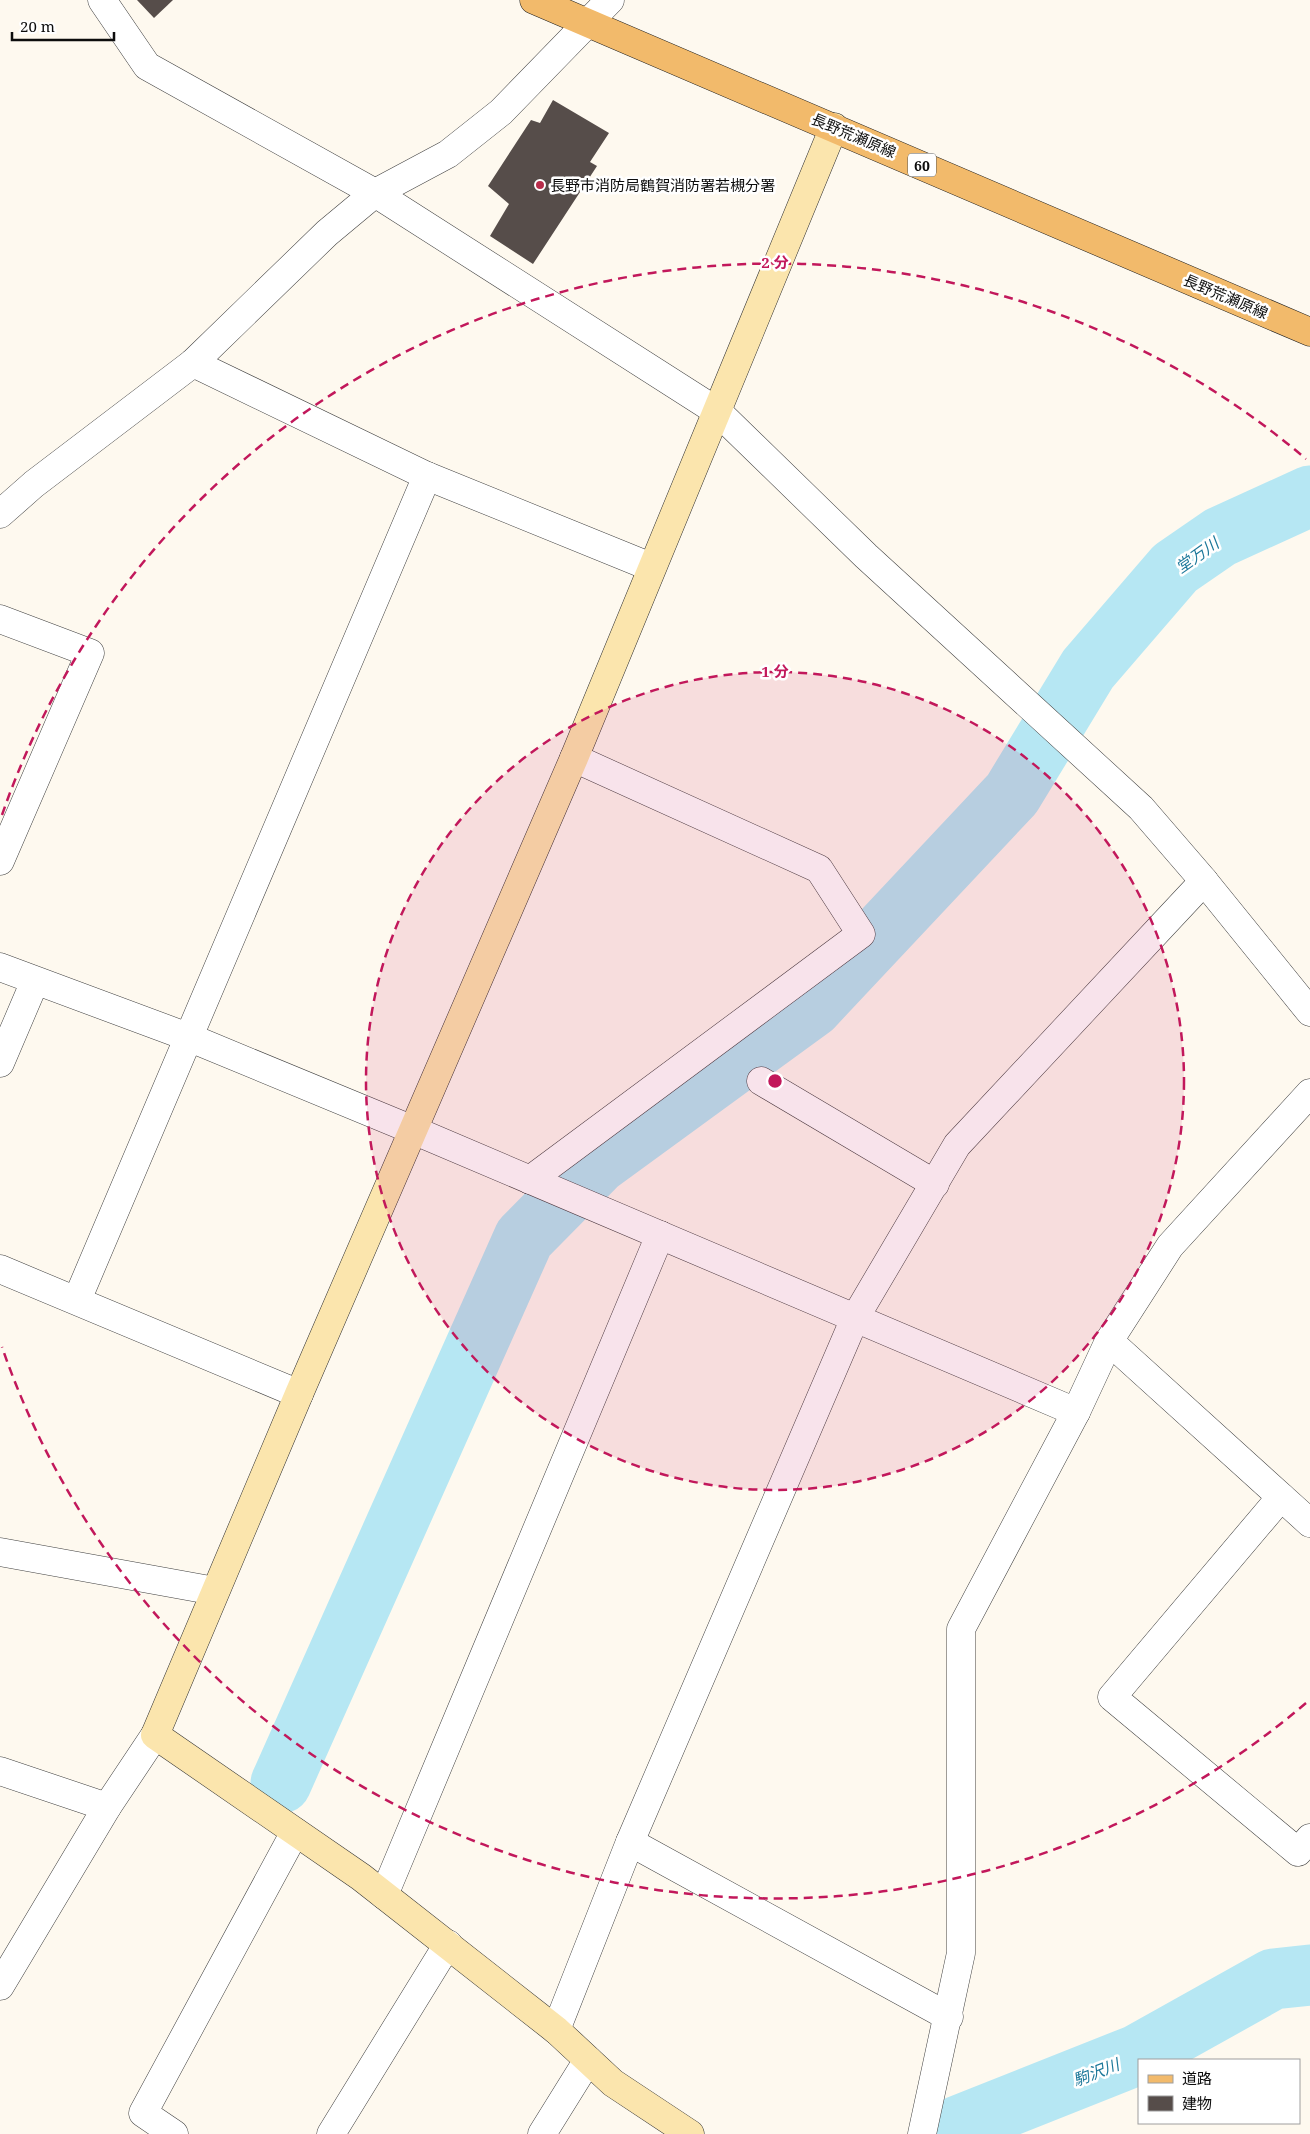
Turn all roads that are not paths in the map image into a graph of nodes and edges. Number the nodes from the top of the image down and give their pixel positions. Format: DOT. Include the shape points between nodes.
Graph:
graph roads {
  1 [pos="102,0"];
  2 [pos="534,0"];
  3 [pos="610,0"];
  4 [pos="589,24"];
  5 [pos="834,127"];
  6 [pos="375,194"];
  7 [pos="1310,332"];
  8 [pos="193,363"];
  9 [pos="718,412"];
  10 [pos="427,476"];
  11 [pos="0,514"];
  12 [pos="651,567"];
  13 [pos="0,619"];
  14 [pos="574,758"];
  15 [pos="0,861"];
  16 [pos="1204,881"];
  17 [pos="0,967"];
  18 [pos="35,981"];
  19 [pos="1310,1012"];
  20 [pos="188,1037"];
  21 [pos="0,1063"];
  22 [pos="761,1081"];
  23 [pos="1310,1093"];
  24 [pos="413,1130"];
  25 [pos="530,1180"];
  26 [pos="935,1184"];
  27 [pos="660,1235"];
  28 [pos="0,1268"];
  29 [pos="77,1300"];
  30 [pos="855,1318"];
  31 [pos="1109,1342"];
  32 [pos="299,1394"];
  33 [pos="1076,1412"];
  34 [pos="1281,1497"];
  35 [pos="1310,1523"];
  36 [pos="0,1552"];
  37 [pos="216,1591"];
  38 [pos="155,1736"];
  39 [pos="0,1771"];
  40 [pos="107,1807"];
  41 [pos="295,1832"];
  42 [pos="630,1842"];
  43 [pos="1306,1851"];
  44 [pos="384,1895"];
  45 [pos="448,1944"];
  46 [pos="2,1978"];
  47 [pos="949,2017"];
  48 [pos="556,2030"];
  49 [pos="588,2060"];
  50 [pos="174,2134"];
  51 [pos="331,2134"];
  52 [pos="542,2134"];
  53 [pos="690,2134"];
  54 [pos="922,2134"];
  1 -- 6 [label="street" via="147,66"];
  2 -- 4 [label="main road, 長野荒瀬原線 / 60"];
  3 -- 4 [label="street"];
  4 -- 5 [label="main road, 長野荒瀬原線 / 60"];
  4 -- 6 [label="street" via="502,112 448,154"];
  5 -- 7 [label="main road, 長野荒瀬原線 / 60"];
  5 -- 9 [label="street"];
  6 -- 8 [label="street" via="328,233"];
  6 -- 9 [label="street"];
  8 -- 10 [label="street"];
  8 -- 11 [label="street" via="34,484"];
  9 -- 12 [label="street"];
  9 -- 16 [label="street" via="866,556 1141,808"];
  10 -- 12 [label="street"];
  10 -- 20 [label="street"];
  12 -- 14 [label="street"];
  13 -- 15 [label="street" via="90,653"];
  14 -- 24 [label="street"];
  14 -- 25 [label="street" via="819,869 861,934"];
  16 -- 19 [label="street"];
  16 -- 26 [label="street" via="957,1145"];
  17 -- 18 [label="street"];
  18 -- 20 [label="street"];
  18 -- 21 [label="street"];
  20 -- 24 [label="street"];
  20 -- 29 [label="street"];
  22 -- 26 [label="street"];
  23 -- 31 [label="street" via="1170,1246"];
  24 -- 25 [label="street"];
  24 -- 32 [label="street"];
  25 -- 27 [label="street"];
  26 -- 30 [label="street"];
  27 -- 30 [label="street"];
  27 -- 44 [label="street"];
  28 -- 29 [label="street"];
  29 -- 32 [label="street"];
  30 -- 33 [label="street"];
  30 -- 42 [label="street"];
  31 -- 33 [label="street"];
  31 -- 34 [label="street"];
  32 -- 37 [label="street"];
  33 -- 47 [label="street" via="961,1629 961,1953"];
  34 -- 35 [label="street"];
  34 -- 43 [label="street" via="1112,1697"];
  36 -- 37 [label="street"];
  37 -- 38 [label="street"];
  38 -- 40 [label="street"];
  38 -- 41 [label="street"];
  39 -- 40 [label="street"];
  40 -- 46 [label="street"];
  41 -- 44 [label="street"];
  41 -- 50 [label="street" via="143,2112"];
  42 -- 47 [label="street"];
  42 -- 48 [label="street"];
  44 -- 45 [label="street"];
  45 -- 48 [label="street"];
  45 -- 51 [label="street"];
  47 -- 54 [label="street"];
  48 -- 49 [label="street"];
  49 -- 52 [label="street"];
  49 -- 53 [label="street" via="613,2083"];
}
